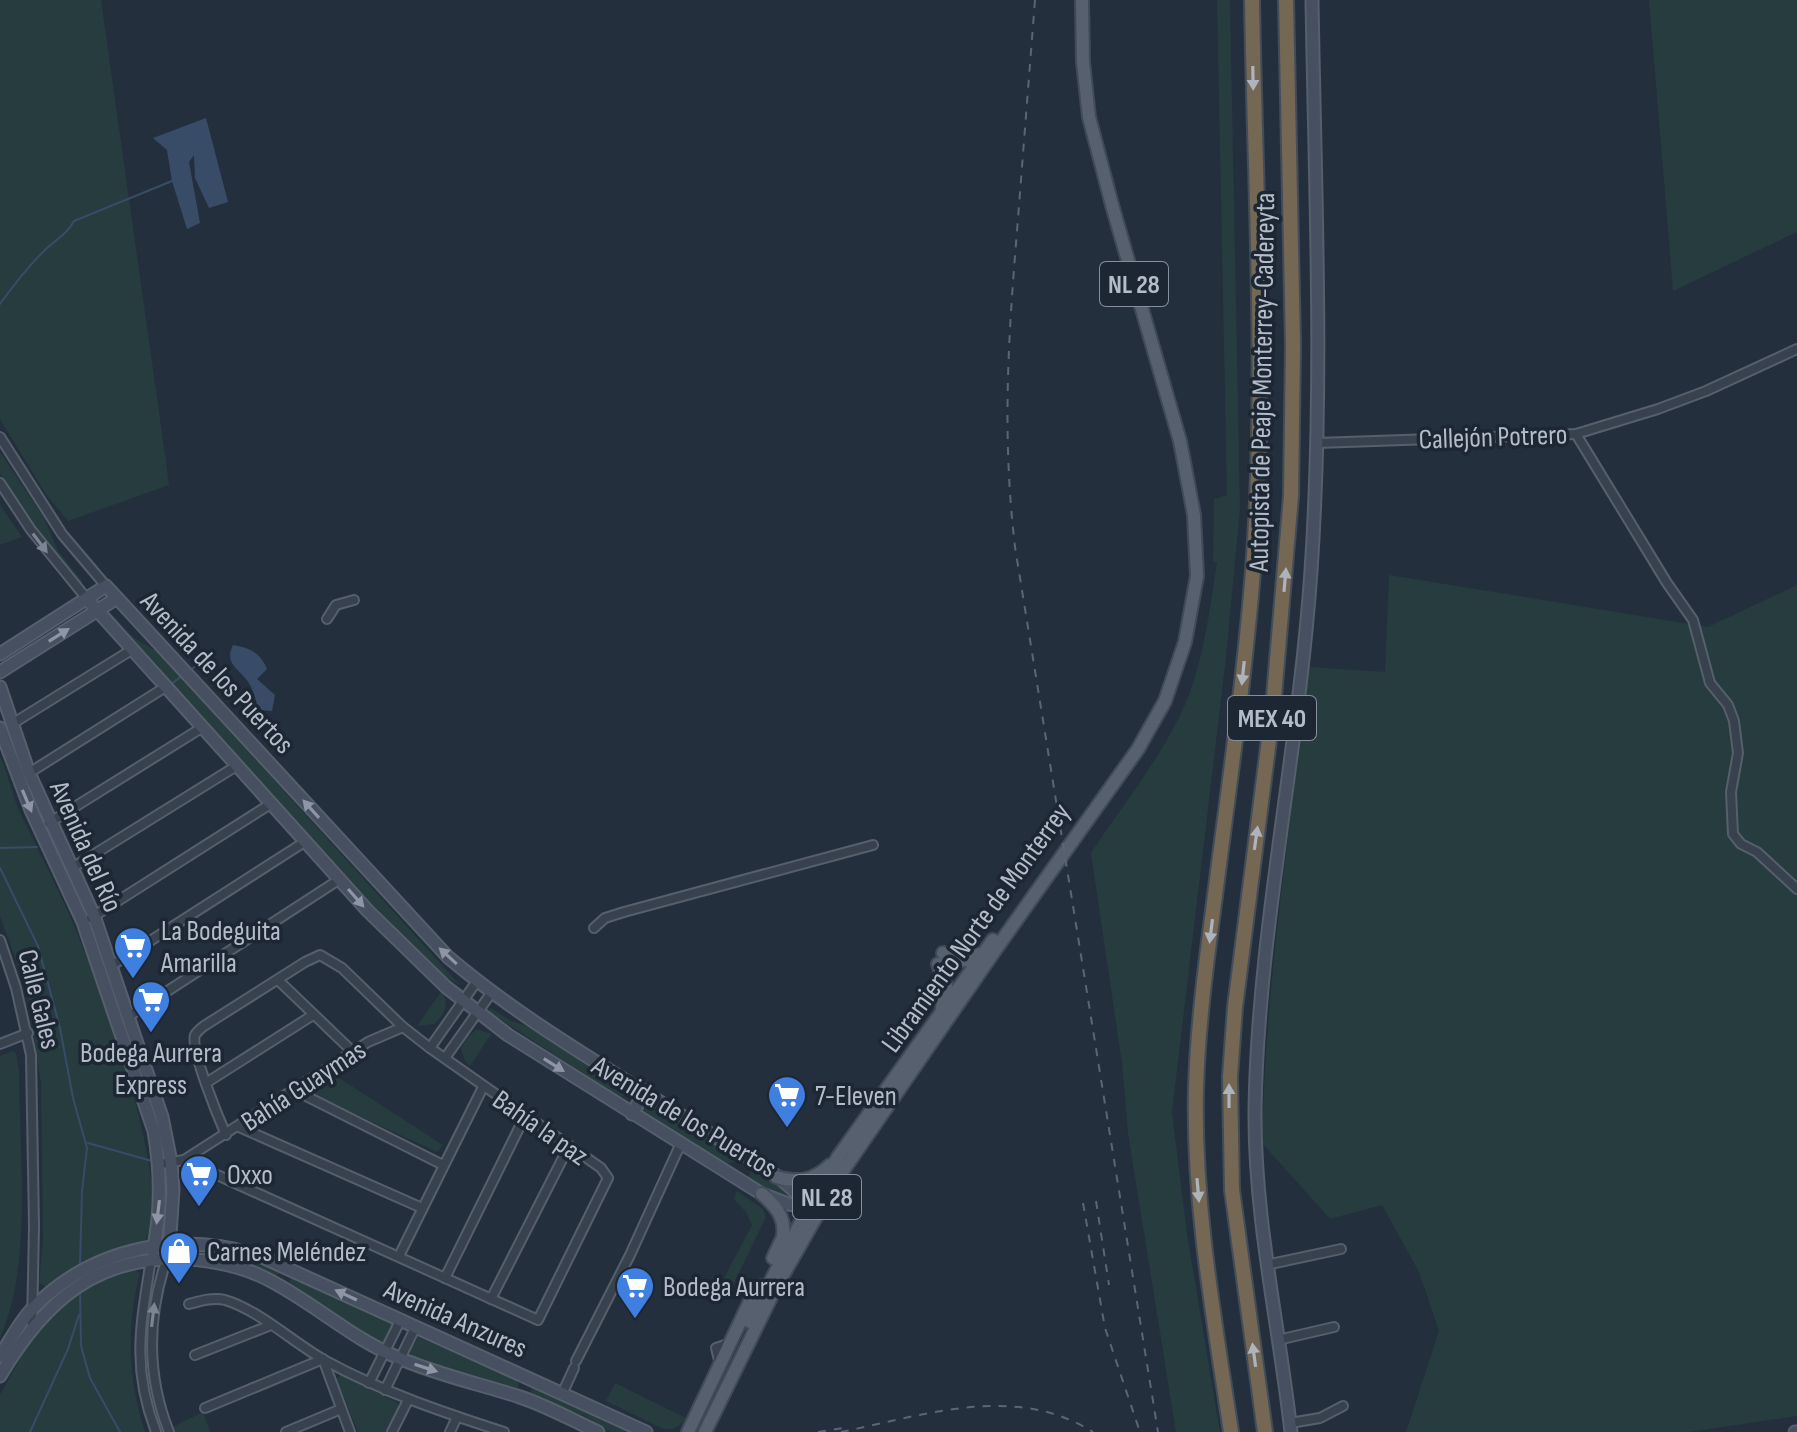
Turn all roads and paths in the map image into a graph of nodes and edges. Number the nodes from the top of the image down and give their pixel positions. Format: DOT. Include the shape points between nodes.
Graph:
graph roads {
  1 [pos="1082,0"];
  2 [pos="1252,0"];
  3 [pos="1286,0"];
  4 [pos="1312,0"];
  5 [pos="1797,349"];
  6 [pos="1576,434"];
  7 [pos="0,437"];
  8 [pos="1317,443"];
  9 [pos="0,483"];
  10 [pos="1196,567"];
  11 [pos="106,586"];
  12 [pos="117,598"];
  13 [pos="87,599"];
  14 [pos="354,600"];
  15 [pos="98,611"];
  16 [pos="327,619"];
  17 [pos="133,649"];
  18 [pos="0,654"];
  19 [pos="0,672"];
  20 [pos="167,686"];
  21 [pos="0,687"];
  22 [pos="6,726"];
  23 [pos="203,727"];
  24 [pos="238,765"];
  25 [pos="23,769"];
  26 [pos="272,803"];
  27 [pos="49,823"];
  28 [pos="306,841"];
  29 [pos="873,845"];
  30 [pos="72,868"];
  31 [pos="340,879"];
  32 [pos="1797,889"];
  33 [pos="88,919"];
  34 [pos="594,928"];
  35 [pos="0,940"];
  36 [pos="990,944"];
  37 [pos="111,966"];
  38 [pos="278,980"];
  39 [pos="477,981"];
  40 [pos="492,992"];
  41 [pos="463,1001"];
  42 [pos="478,1012"];
  43 [pos="313,1015"];
  44 [pos="939,1015"];
  45 [pos="129,1016"];
  46 [pos="403,1027"];
  47 [pos="28,1033"];
  48 [pos="0,1044"];
  49 [pos="430,1048"];
  50 [pos="353,1052"];
  51 [pos="445,1058"];
  52 [pos="206,1083"];
  53 [pos="483,1087"];
  54 [pos="294,1090"];
  55 [pos="645,1091"];
  56 [pos="632,1114"];
  57 [pos="525,1116"];
  58 [pos="239,1127"];
  59 [pos="873,1129"];
  60 [pos="226,1135"];
  61 [pos="681,1143"];
  62 [pos="569,1146"];
  63 [pos="838,1157"];
  64 [pos="184,1160"];
  65 [pos="166,1163"];
  66 [pos="443,1165"];
  67 [pos="776,1177"];
  68 [pos="762,1194"];
  69 [pos="809,1207"];
  70 [pos="422,1208"];
  71 [pos="784,1235"];
  72 [pos="170,1243"];
  73 [pos="154,1246"];
  74 [pos="1341,1249"];
  75 [pos="399,1256"];
  76 [pos="167,1258"];
  77 [pos="151,1259"];
  78 [pos="1266,1265"];
  79 [pos="289,1269"];
  80 [pos="445,1278"];
  81 [pos="281,1287"];
  82 [pos="769,1289"];
  83 [pos="491,1299"];
  84 [pos="189,1304"];
  85 [pos="30,1311"];
  86 [pos="742,1318"];
  87 [pos="400,1321"];
  88 [pos="271,1325"];
  89 [pos="32,1326"];
  90 [pos="1334,1327"];
  91 [pos="415,1328"];
  92 [pos="1278,1340"];
  93 [pos="384,1352"];
  94 [pos="195,1355"];
  95 [pos="0,1356"];
  96 [pos="323,1359"];
  97 [pos="400,1359"];
  98 [pos="0,1376"];
  99 [pos="530,1377"];
  100 [pos="369,1383"];
  101 [pos="385,1390"];
  102 [pos="563,1392"];
  103 [pos="522,1398"];
  104 [pos="408,1400"];
  105 [pos="1343,1406"];
  106 [pos="205,1408"];
  107 [pos="341,1409"];
  108 [pos="162,1413"];
  109 [pos="457,1417"];
  110 [pos="150,1418"];
  111 [pos="1291,1427"];
  112 [pos="694,1431"];
  113 [pos="156,1432"];
  114 [pos="169,1432"];
  115 [pos="286,1432"];
  116 [pos="350,1432"];
  117 [pos="392,1432"];
  118 [pos="450,1432"];
  119 [pos="504,1432"];
  120 [pos="598,1432"];
  121 [pos="646,1432"];
  122 [pos="1231,1432"];
  123 [pos="1265,1432"];
  1 -- 10 [label="main road, Libramiento Norte de Monterrey / NL 28" via="1089,117 1180,441 1194,515"];
  2 -- 122 [label="highway, MEX 40, one-way" via="1259,390 1255,528 1196,1101 1201,1223"];
  123 -- 3 [label="highway, Autopista de Peaje Monterrey-Cadereyta / MEX 40, one-way" via="1232,1190 1230,1077 1273,708 1291,496"];
  4 -- 8 [label="street"];
  5 -- 6 [label="street, Callejón Potrero" via="1706,391"];
  6 -- 8 [label="street, Callejón Potrero"];
  6 -- 32 [label="street" via="1693,620 1710,683 1728,705 1738,753 1731,792 1733,834"];
  7 -- 11 [label="street, Avenida de los Puertos" via="62,534"];
  8 -- 78 [label="street" via="1308,609 1267,948 1255,1106"];
  9 -- 13 [label="street, Avenida de los Puertos, one-way"];
  10 -- 36 [label="main road, Libramiento Norte de Monterrey / NL 28" via="1175,661 1142,734"];
  10 -- 59 [label="main road, Libramiento Norte de Monterrey / NL 28" via="1185,642 1149,732"];
  11 -- 12 [label="street, Avenida de los Puertos"];
  11 -- 13 [label="street"];
  12 -- 15 [label="street"];
  39 -- 12 [label="street, Avenida de los Puertos, one-way" via="433,942"];
  13 -- 15 [label="street, Avenida de los Puertos"];
  13 -- 18 [label="street"];
  14 -- 16 [label="street" via="336,605"];
  15 -- 17 [label="street, Avenida de los Puertos"];
  19 -- 15 [label="street, one-way"];
  17 -- 20 [label="street, Avenida de los Puertos"];
  17 -- 22 [label="street"];
  20 -- 23 [label="street, Avenida de los Puertos"];
  20 -- 25 [label="street"];
  21 -- 22 [label="street, Avenida del Río"];
  22 -- 25 [label="street, Avenida del Río"];
  23 -- 24 [label="street, Avenida de los Puertos"];
  23 -- 27 [label="street"];
  24 -- 26 [label="street, Avenida de los Puertos"];
  24 -- 30 [label="street"];
  25 -- 27 [label="street, Avenida del Río"];
  25 -- 33 [label="street, Avenida del Río, one-way"];
  26 -- 28 [label="street, Avenida de los Puertos"];
  26 -- 33 [label="street"];
  27 -- 30 [label="street, Avenida del Río"];
  28 -- 31 [label="street, Avenida de los Puertos"];
  28 -- 37 [label="street"];
  29 -- 34 [label="street" via="624,912"];
  30 -- 33 [label="street, Avenida del Río"];
  31 -- 41 [label="street, Avenida de los Puertos, one-way"];
  31 -- 45 [label="street"];
  33 -- 37 [label="street, Avenida del Río"];
  33 -- 65 [label="street, Avenida del Río"];
  35 -- 47 [label="street, Calle Gales"];
  36 -- 44 [label="main road, Libramiento Norte de Monterrey / NL 28"];
  36 -- 44 [label="main road" via="975,958 940,959 946,986"];
  37 -- 45 [label="street, Avenida del Río"];
  38 -- 43 [label="street"];
  38 -- 46 [label="street, Bahía la paz" via="313,958 327,957"];
  38 -- 52 [label="street, Bahía la paz" via="195,1035"];
  39 -- 40 [label="street, Avenida de los Puertos"];
  39 -- 41 [label="street"];
  40 -- 42 [label="street"];
  40 -- 55 [label="street, Avenida de los Puertos"];
  41 -- 42 [label="street, Avenida de los Puertos"];
  41 -- 49 [label="street"];
  42 -- 51 [label="street"];
  42 -- 56 [label="street, Avenida de los Puertos, one-way"];
  43 -- 50 [label="street"];
  43 -- 52 [label="street"];
  44 -- 63 [label="main road, Libramiento Norte de Monterrey / NL 28"];
  45 -- 65 [label="street, Avenida del Río" via="162,1117"];
  46 -- 49 [label="street, Bahía la paz"];
  46 -- 50 [label="street, Bahía Guaymas"];
  47 -- 48 [label="street"];
  47 -- 85 [label="street, Calle Gales" via="34,1226"];
  49 -- 51 [label="street, Bahía la paz"];
  50 -- 54 [label="street, Bahía Guaymas"];
  51 -- 53 [label="street, Bahía la paz"];
  52 -- 60 [label="street, Bahía la paz"];
  53 -- 57 [label="street, Bahía la paz"];
  53 -- 66 [label="street"];
  54 -- 58 [label="street, Bahía Guaymas"];
  54 -- 66 [label="street"];
  55 -- 56 [label="street"];
  55 -- 67 [label="street, Avenida de los Puertos"];
  56 -- 61 [label="street, Avenida de los Puertos"];
  57 -- 62 [label="street, Bahía la paz"];
  57 -- 80 [label="street"];
  58 -- 60 [label="street, Bahía Guaymas"];
  58 -- 70 [label="street"];
  59 -- 69 [label="main road"];
  59 -- 82 [label="main road, Libramiento Norte de Monterrey / NL 28"];
  60 -- 64 [label="street, Bahía Guaymas"];
  61 -- 68 [label="street, Avenida de los Puertos"];
  61 -- 102 [label="street"];
  62 -- 83 [label="street"];
  62 -- 83 [label="street, Bahía la paz" via="609,1175 538,1320"];
  63 -- 67 [label="main road" via="807,1180"];
  63 -- 69 [label="main road, Libramiento Norte de Monterrey / NL 28"];
  64 -- 65 [label="street, Bahía Guaymas"];
  64 -- 75 [label="street, Bahía la paz"];
  65 -- 72 [label="street, Avenida del Río"];
  65 -- 73 [label="street, Avenida del Río, one-way"];
  66 -- 70 [label="street"];
  67 -- 69 [label="street, Avenida de los Puertos"];
  68 -- 69 [label="street, Avenida de los Puertos"];
  68 -- 71 [label="main road" via="782,1216"];
  69 -- 82 [label="main road"];
  70 -- 75 [label="street"];
  71 -- 82 [label="main road"];
  71 -- 86 [label="main road"];
  72 -- 73 [label="street, Avenida Anzures"];
  72 -- 76 [label="street, Avenida del Río"];
  72 -- 79 [label="street, Avenida Anzures" via="219,1245"];
  73 -- 77 [label="street, Avenida del Río"];
  73 -- 85 [label="street, Avenida Anzures" via="99,1262"];
  74 -- 78 [label="street"];
  75 -- 80 [label="street, Bahía la paz"];
  76 -- 77 [label="street, Avenida Anzures"];
  76 -- 81 [label="street, Avenida Anzures" via="231,1264"];
  108 -- 76 [label="street, one-way" via="150,1346 154,1304"];
  77 -- 89 [label="street, Avenida Anzures" via="95,1274"];
  77 -- 110 [label="street" via="139,1357"];
  78 -- 92 [label="street"];
  79 -- 81 [label="street"];
  87 -- 79 [label="street, Avenida Anzures, one-way"];
  80 -- 83 [label="street, Bahía la paz"];
  81 -- 93 [label="street, Avenida Anzures"];
  82 -- 86 [label="main road"];
  82 -- 112 [label="main road, Libramiento Norte de Monterrey / NL 28"];
  82 -- 112 [label="main road, Libramiento Norte de Monterrey / NL 28" via="720,1402"];
  84 -- 88 [label="street" via="224,1300"];
  85 -- 89 [label="street, Calle Gales"];
  85 -- 95 [label="street, Avenida Anzures"];
  86 -- 112 [label="main road"];
  87 -- 91 [label="street, Avenida Anzures"];
  87 -- 93 [label="street"];
  88 -- 94 [label="street"];
  88 -- 96 [label="street"];
  89 -- 98 [label="street"];
  90 -- 92 [label="street"];
  91 -- 97 [label="street"];
  91 -- 99 [label="street, Avenida Anzures"];
  92 -- 111 [label="street"];
  93 -- 97 [label="street, Avenida Anzures"];
  93 -- 100 [label="street"];
  96 -- 100 [label="street"];
  96 -- 106 [label="street"];
  96 -- 107 [label="street"];
  97 -- 101 [label="street"];
  97 -- 103 [label="street, Avenida Anzures, one-way"];
  99 -- 102 [label="street, Avenida Anzures"];
  99 -- 103 [label="street"];
  100 -- 101 [label="street"];
  101 -- 104 [label="street"];
  102 -- 121 [label="street, Avenida Anzures"];
  103 -- 120 [label="street, Avenida Anzures"];
  104 -- 109 [label="street"];
  104 -- 117 [label="street"];
  105 -- 111 [label="street"];
  107 -- 115 [label="street"];
  107 -- 116 [label="street"];
  108 -- 110 [label="street"];
  108 -- 114 [label="street"];
  109 -- 118 [label="street"];
  109 -- 119 [label="street"];
  110 -- 113 [label="street"];
}
